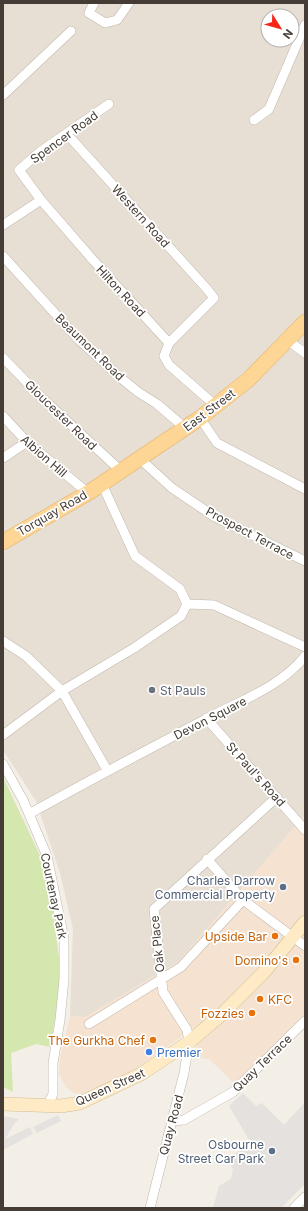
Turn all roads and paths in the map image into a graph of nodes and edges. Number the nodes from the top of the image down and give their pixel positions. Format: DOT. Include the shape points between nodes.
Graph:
graph roads {
  1 [pos="94,3"];
  2 [pos="129,3"];
  3 [pos="305,25"];
  4 [pos="71,31"];
  5 [pos="3,95"];
  6 [pos="109,104"];
  7 [pos="254,120"];
  8 [pos="67,134"];
  9 [pos="19,170"];
  10 [pos="41,200"];
  11 [pos="3,225"];
  12 [pos="3,256"];
  13 [pos="305,322"];
  14 [pos="287,340"];
  15 [pos="169,343"];
  16 [pos="305,353"];
  17 [pos="3,358"];
  18 [pos="216,406"];
  19 [pos="3,416"];
  20 [pos="200,418"];
  21 [pos="185,428"];
  22 [pos="27,442"];
  23 [pos="3,458"];
  24 [pos="139,458"];
  25 [pos="121,471"];
  26 [pos="102,484"];
  27 [pos="305,489"];
  28 [pos="88,493"];
  29 [pos="3,542"];
  30 [pos="305,561"];
  31 [pos="188,604"];
  32 [pos="3,641"];
  33 [pos="305,647"];
  34 [pos="305,656"];
  35 [pos="62,691"];
  36 [pos="206,718"];
  37 [pos="3,735"];
  38 [pos="3,764"];
  39 [pos="107,770"];
  40 [pos="277,797"];
  41 [pos="29,814"];
  42 [pos="305,830"];
  43 [pos="207,859"];
  44 [pos="243,900"];
  45 [pos="305,922"];
  46 [pos="293,937"];
  47 [pos="305,946"];
  48 [pos="161,979"];
  49 [pos="305,1021"];
  50 [pos="89,1024"];
  51 [pos="189,1042"];
  52 [pos="5,1102"];
  53 [pos="47,1106"];
  54 [pos="172,1121"];
  55 [pos="305,1197"];
  56 [pos="150,1208"];
  57 [pos="294,1208"];
  1 -- 2 [label="street" via="88,13 105,23 117,20"];
  3 -- 7 [label="street" via="269,109"];
  4 -- 5 [label="street"];
  6 -- 8 [label="street, Spencer Road"];
  8 -- 9 [label="street, Spencer Road"];
  8 -- 15 [label="street, Western Road" via="214,298"];
  9 -- 10 [label="street, Hilton Road"];
  10 -- 11 [label="street"];
  10 -- 15 [label="street, Hilton Road"];
  12 -- 21 [label="street, Beaumont Road" via="79,340 127,384 157,404"];
  13 -- 14 [label="main road, East Street"];
  14 -- 16 [label="street"];
  14 -- 18 [label="main road, East Street" via="248,380"];
  15 -- 18 [label="street" via="164,356 169,365"];
  17 -- 25 [label="street, Gloucester Road"];
  18 -- 20 [label="main road, East Street"];
  19 -- 22 [label="street, Albion Hill"];
  20 -- 21 [label="main road, East Street"];
  20 -- 27 [label="street" via="216,443"];
  21 -- 24 [label="main road, East Street"];
  22 -- 23 [label="street"];
  22 -- 28 [label="street, Albion Hill"];
  24 -- 25 [label="main road, East Street"];
  24 -- 30 [label="street, Prospect Terrace" via="172,488 215,517"];
  25 -- 26 [label="main road, East Street"];
  26 -- 28 [label="main road, Torquay Road"];
  26 -- 31 [label="street" via="135,556 180,589"];
  28 -- 29 [label="main road, Torquay Road"];
  31 -- 33 [label="street" via="214,605"];
  31 -- 35 [label="street" via="181,616 134,648"];
  32 -- 35 [label="street" via="26,656"];
  34 -- 36 [label="street, Devon Square" via="296,668 270,685"];
  35 -- 37 [label="street"];
  35 -- 39 [label="street"];
  36 -- 39 [label="street, Devon Square"];
  36 -- 40 [label="street, St Paul's Road"];
  38 -- 41 [label="street, Courtenay Park"];
  39 -- 41 [label="street, Devon Square"];
  40 -- 42 [label="street, St Paul's Road"];
  40 -- 43 [label="street, Oak Place"];
  41 -- 53 [label="street, Courtenay Park" via="46,856 64,939 64,979 53,1062 53,1094"];
  43 -- 44 [label="street"];
  43 -- 48 [label="street, Oak Place" via="154,909"];
  44 -- 46 [label="street"];
  44 -- 48 [label="street, Oak Place" via="181,967"];
  45 -- 46 [label="main road, Queen Street"];
  46 -- 47 [label="street"];
  46 -- 51 [label="main road, Queen Street" via="265,971 222,1014"];
  48 -- 50 [label="street, Oak Place"];
  48 -- 51 [label="street, Oak Place" via="163,992 187,1030"];
  49 -- 54 [label="street, Quay Terrace" via="233,1092 184,1120"];
  51 -- 53 [label="main road, Queen Street" via="141,1074 80,1103"];
  51 -- 54 [label="street, Quay Road"];
  52 -- 53 [label="main road, Queen Street"];
  54 -- 56 [label="street, Quay Road"];
  55 -- 57 [label="street"];
}
